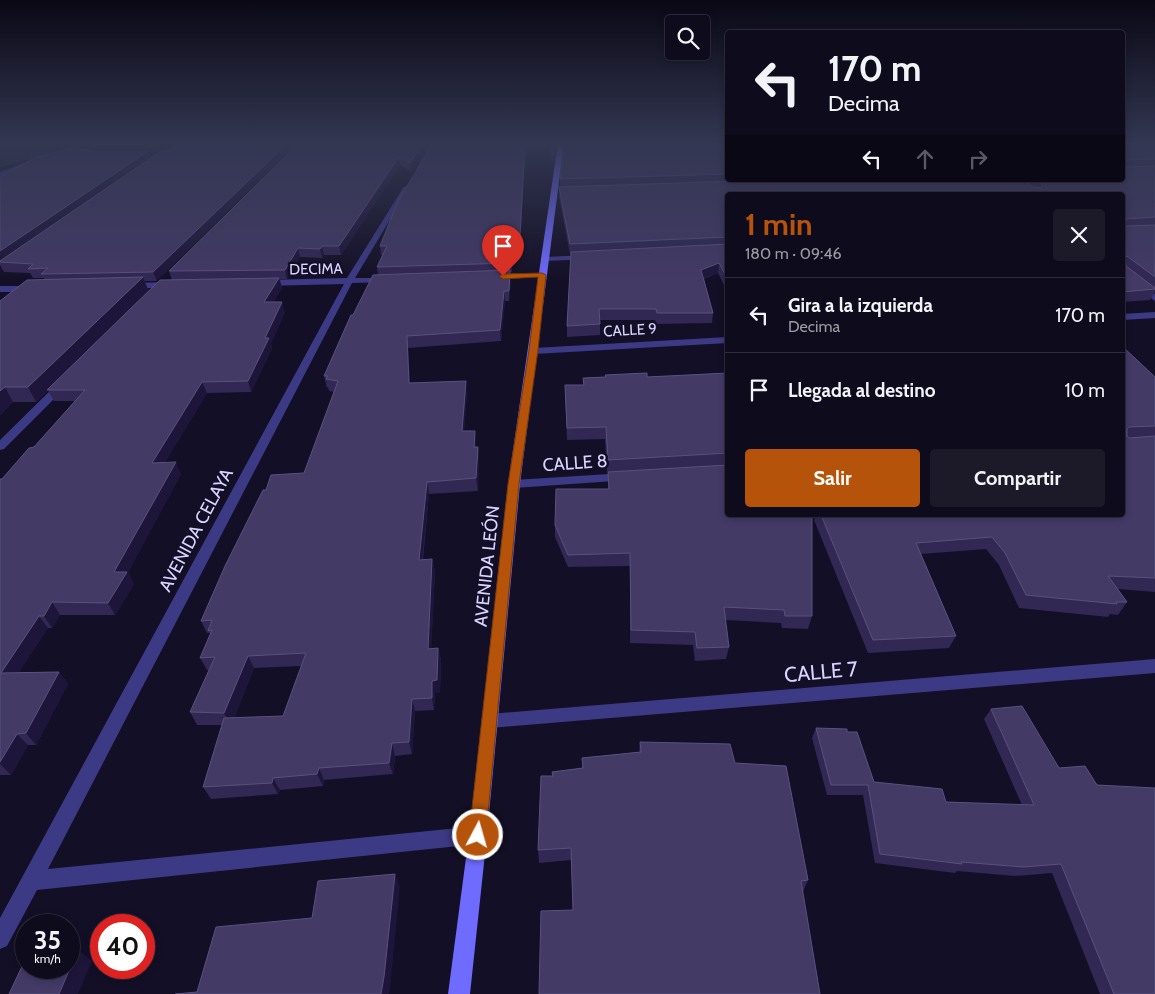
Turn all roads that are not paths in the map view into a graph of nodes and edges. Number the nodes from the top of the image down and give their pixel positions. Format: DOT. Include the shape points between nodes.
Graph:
graph roads {
  1 [pos="406,189"];
  2 [pos="558,189"];
  3 [pos="593,257"];
  4 [pos="545,259"];
  5 [pos="1125,273"];
  6 [pos="542,275"];
  7 [pos="484,277"];
  8 [pos="397,280"];
  9 [pos="164,282"];
  10 [pos="349,282"];
  11 [pos="250,284"];
  12 [pos="181,285"];
  13 [pos="123,286"];
  14 [pos="38,288"];
  15 [pos="0,290"];
  16 [pos="154,292"];
  17 [pos="1155,298"];
  18 [pos="1155,315"];
  19 [pos="1125,317"];
  20 [pos="725,340"];
  21 [pos="534,350"];
  22 [pos="70,377"];
  23 [pos="0,447"];
  24 [pos="640,476"];
  25 [pos="514,484"];
  26 [pos="1155,666"];
  27 [pos="490,720"];
  28 [pos="478,835"];
  29 [pos="32,881"];
  30 [pos="0,939"];
  31 [pos="459,994"];
  1 -- 10 [label="street, AVENIDA CELAYA"];
  2 -- 4 [label="street, AVENIDA LEÓN"];
  3 -- 4 [label="street"];
  4 -- 6 [label="street, AVENIDA LEÓN"];
  5 -- 17 [label="street"];
  6 -- 7 [label="street"];
  6 -- 21 [label="street, AVENIDA LEÓN"];
  8 -- 10 [label="street, DECIMA"];
  9 -- 12 [label="street"];
  9 -- 13 [label="street"];
  9 -- 16 [label="street"];
  10 -- 11 [label="street, DECIMA"];
  10 -- 29 [label="street, AVENIDA CELAYA"];
  14 -- 15 [label="street"];
  18 -- 19 [label="street"];
  20 -- 21 [label="street, CALLE 9"];
  21 -- 25 [label="street, AVENIDA LEÓN"];
  22 -- 23 [label="street"];
  24 -- 25 [label="street, CALLE 8"];
  25 -- 27 [label="street, AVENIDA LEÓN"];
  26 -- 27 [label="street, CALLE 7"];
  27 -- 28 [label="street, AVENIDA LEÓN"];
  28 -- 29 [label="street"];
  28 -- 31 [label="street, AVENIDA LEÓN"];
  29 -- 30 [label="street, AVENIDA CELAYA"];
}
